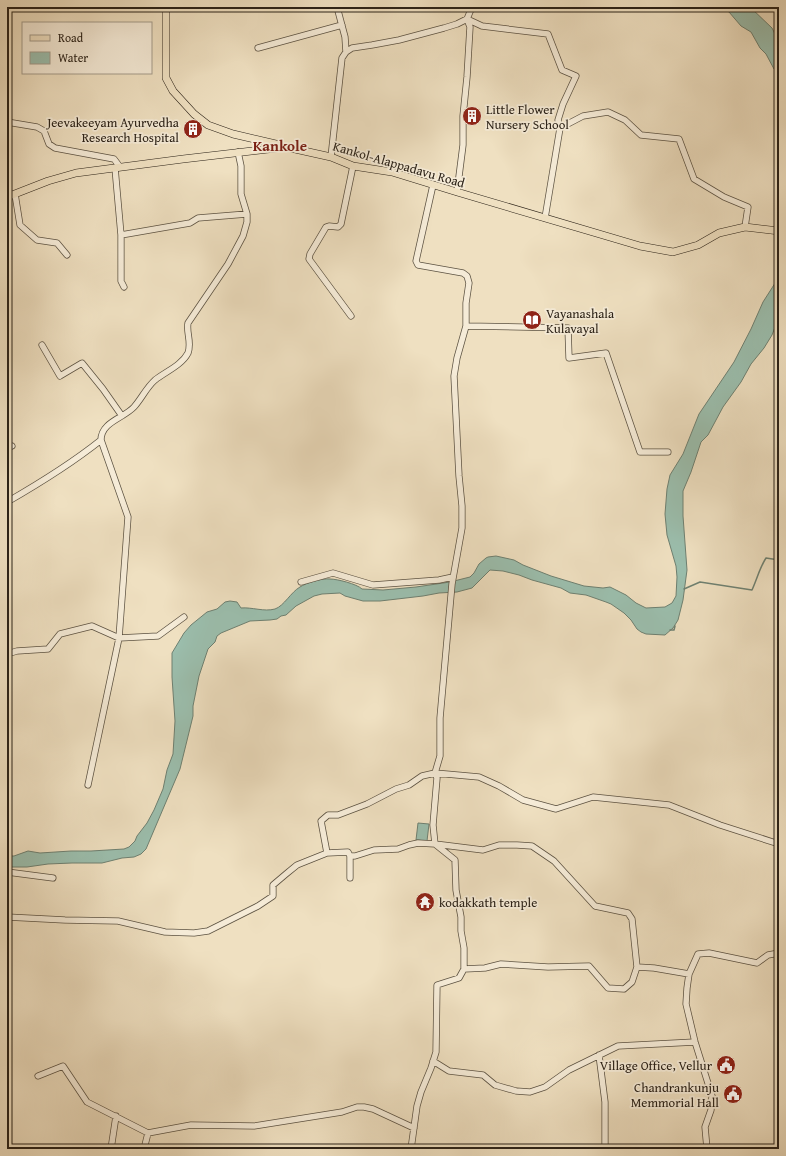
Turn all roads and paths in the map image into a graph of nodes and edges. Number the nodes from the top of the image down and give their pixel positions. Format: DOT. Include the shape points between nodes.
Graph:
graph roads {
  1 [pos="166,7"];
  2 [pos="337,7"];
  3 [pos="472,7"];
  4 [pos="467,19"];
  5 [pos="342,25"];
  6 [pos="258,48"];
  7 [pos="346,52"];
  8 [pos="7,122"];
  9 [pos="560,128"];
  10 [pos="286,147"];
  11 [pos="238,152"];
  12 [pos="331,157"];
  13 [pos="353,166"];
  14 [pos="117,168"];
  15 [pos="433,185"];
  16 [pos="457,192"];
  17 [pos="15,194"];
  18 [pos="7,197"];
  19 [pos="247,214"];
  20 [pos="545,218"];
  21 [pos="745,226"];
  22 [pos="779,231"];
  23 [pos="121,235"];
  24 [pos="67,255"];
  25 [pos="124,287"];
  26 [pos="351,316"];
  27 [pos="466,326"];
  28 [pos="42,345"];
  29 [pos="122,416"];
  30 [pos="101,440"];
  31 [pos="668,452"];
  32 [pos="7,502"];
  33 [pos="453,577"];
  34 [pos="301,582"];
  35 [pos="184,617"];
  36 [pos="119,638"];
  37 [pos="7,654"];
  38 [pos="435,773"];
  39 [pos="88,785"];
  40 [pos="435,844"];
  41 [pos="779,844"];
  42 [pos="327,853"];
  43 [pos="350,856"];
  44 [pos="7,872"];
  45 [pos="53,878"];
  46 [pos="350,878"];
  47 [pos="7,917"];
  48 [pos="779,953"];
  49 [pos="636,967"];
  50 [pos="464,969"];
  51 [pos="689,974"];
  52 [pos="695,1042"];
  53 [pos="599,1055"];
  54 [pos="433,1061"];
  55 [pos="38,1076"];
  56 [pos="116,1116"];
  57 [pos="414,1128"];
  58 [pos="148,1133"];
  59 [pos="110,1149"];
  60 [pos="144,1149"];
  61 [pos="411,1149"];
  62 [pos="605,1149"];
  63 [pos="706,1149"];
  1 -- 10 [label="main road" via="166,78 174,91 194,114 208,125"];
  2 -- 5 [label="street"];
  3 -- 4 [label="street"];
  4 -- 7 [label="street" via="444,28 352,48"];
  4 -- 9 [label="street" via="482,26 548,34 562,70 576,76 558,120"];
  4 -- 16 [label="street" via="470,26 468,77"];
  5 -- 6 [label="street"];
  5 -- 7 [label="street"];
  7 -- 12 [label="street" via="342,58"];
  8 -- 14 [label="street" via="37,127 44,131 49,144 55,148 114,159"];
  9 -- 20 [label="street"];
  9 -- 21 [label="street" via="583,116 608,112 626,120 641,135 679,139 694,179 724,197 748,207"];
  10 -- 11 [label="main road, Kankol-Alappadavu Road"];
  10 -- 12 [label="main road, Kankol-Alappadavu Road"];
  11 -- 14 [label="main road, Kankol-Alappadavu Road"];
  11 -- 19 [label="street" via="241,194"];
  12 -- 13 [label="main road, Kankol-Alappadavu Road"];
  13 -- 15 [label="main road, Kankol-Alappadavu Road" via="392,172"];
  13 -- 26 [label="street" via="341,224 338,227 326,227 309,258"];
  14 -- 17 [label="main road, Kankol-Alappadavu Road" via="76,173"];
  14 -- 23 [label="street"];
  15 -- 16 [label="main road, Kankol-Alappadavu Road"];
  15 -- 27 [label="street" via="416,261 418,265 463,273 467,276 469,283"];
  16 -- 20 [label="main road, Kankol-Alappadavu Road"];
  17 -- 18 [label="main road, Kankol-Alappadavu Road"];
  17 -- 24 [label="street" via="20,225 37,240 57,243"];
  19 -- 23 [label="street" via="198,218 190,223"];
  19 -- 29 [label="street" via="243,236 228,264 188,322 188,353 183,360 148,387 134,407"];
  20 -- 21 [label="main road, Kankol-Alappadavu Road" via="640,246 673,252 698,245 719,233"];
  21 -- 22 [label="main road, Kankol-Alappadavu Road"];
  23 -- 25 [label="street" via="121,281"];
  27 -- 31 [label="street" via="568,328 569,358 606,353 640,452"];
  27 -- 33 [label="street" via="454,376 462,528"];
  28 -- 29 [label="street" via="60,376 82,363"];
  29 -- 30 [label="street" via="108,425"];
  30 -- 32 [label="street" via="63,469"];
  30 -- 36 [label="street" via="128,517"];
  33 -- 34 [label="street" via="373,585 334,574"];
  33 -- 38 [label="street" via="440,718 440,756"];
  35 -- 36 [label="street" via="158,636"];
  36 -- 37 [label="street" via="92,626 60,634 48,649"];
  36 -- 39 [label="street"];
  38 -- 40 [label="street"];
  38 -- 41 [label="street" via="479,777 523,800 556,809 594,797 669,805"];
  38 -- 42 [label="street" via="422,776 409,785 367,804 338,815 328,815 321,821"];
  40 -- 43 [label="street" via="410,844 398,849 374,850"];
  40 -- 49 [label="street" via="483,850 499,845 532,846 554,861 595,906 628,913 632,920"];
  40 -- 50 [label="street" via="455,860 456,890 462,917"];
  42 -- 43 [label="street" via="348,852"];
  42 -- 47 [label="street" via="297,865 273,885 273,896 258,906 208,931 165,932 118,921"];
  43 -- 46 [label="street"];
  44 -- 45 [label="street"];
  48 -- 51 [label="street" via="768,955 757,963 709,953 698,954"];
  49 -- 50 [label="street" via="632,982 624,989 608,988 589,966 501,964"];
  49 -- 51 [label="street"];
  50 -- 54 [label="street" via="459,978 437,985 436,1052"];
  51 -- 52 [label="street" via="686,1004"];
  52 -- 53 [label="street" via="618,1046"];
  52 -- 63 [label="street" via="712,1096 712,1110 704,1135"];
  53 -- 54 [label="street" via="569,1070 545,1087 530,1092 494,1085 483,1075 449,1071"];
  53 -- 62 [label="street" via="606,1102"];
  54 -- 57 [label="street" via="417,1106"];
  55 -- 56 [label="street" via="63,1066 87,1102"];
  56 -- 58 [label="street"];
  56 -- 59 [label="street"];
  57 -- 58 [label="street" via="373,1109 357,1107 342,1112 254,1126 191,1125"];
  57 -- 61 [label="street"];
  58 -- 60 [label="street"];
}
